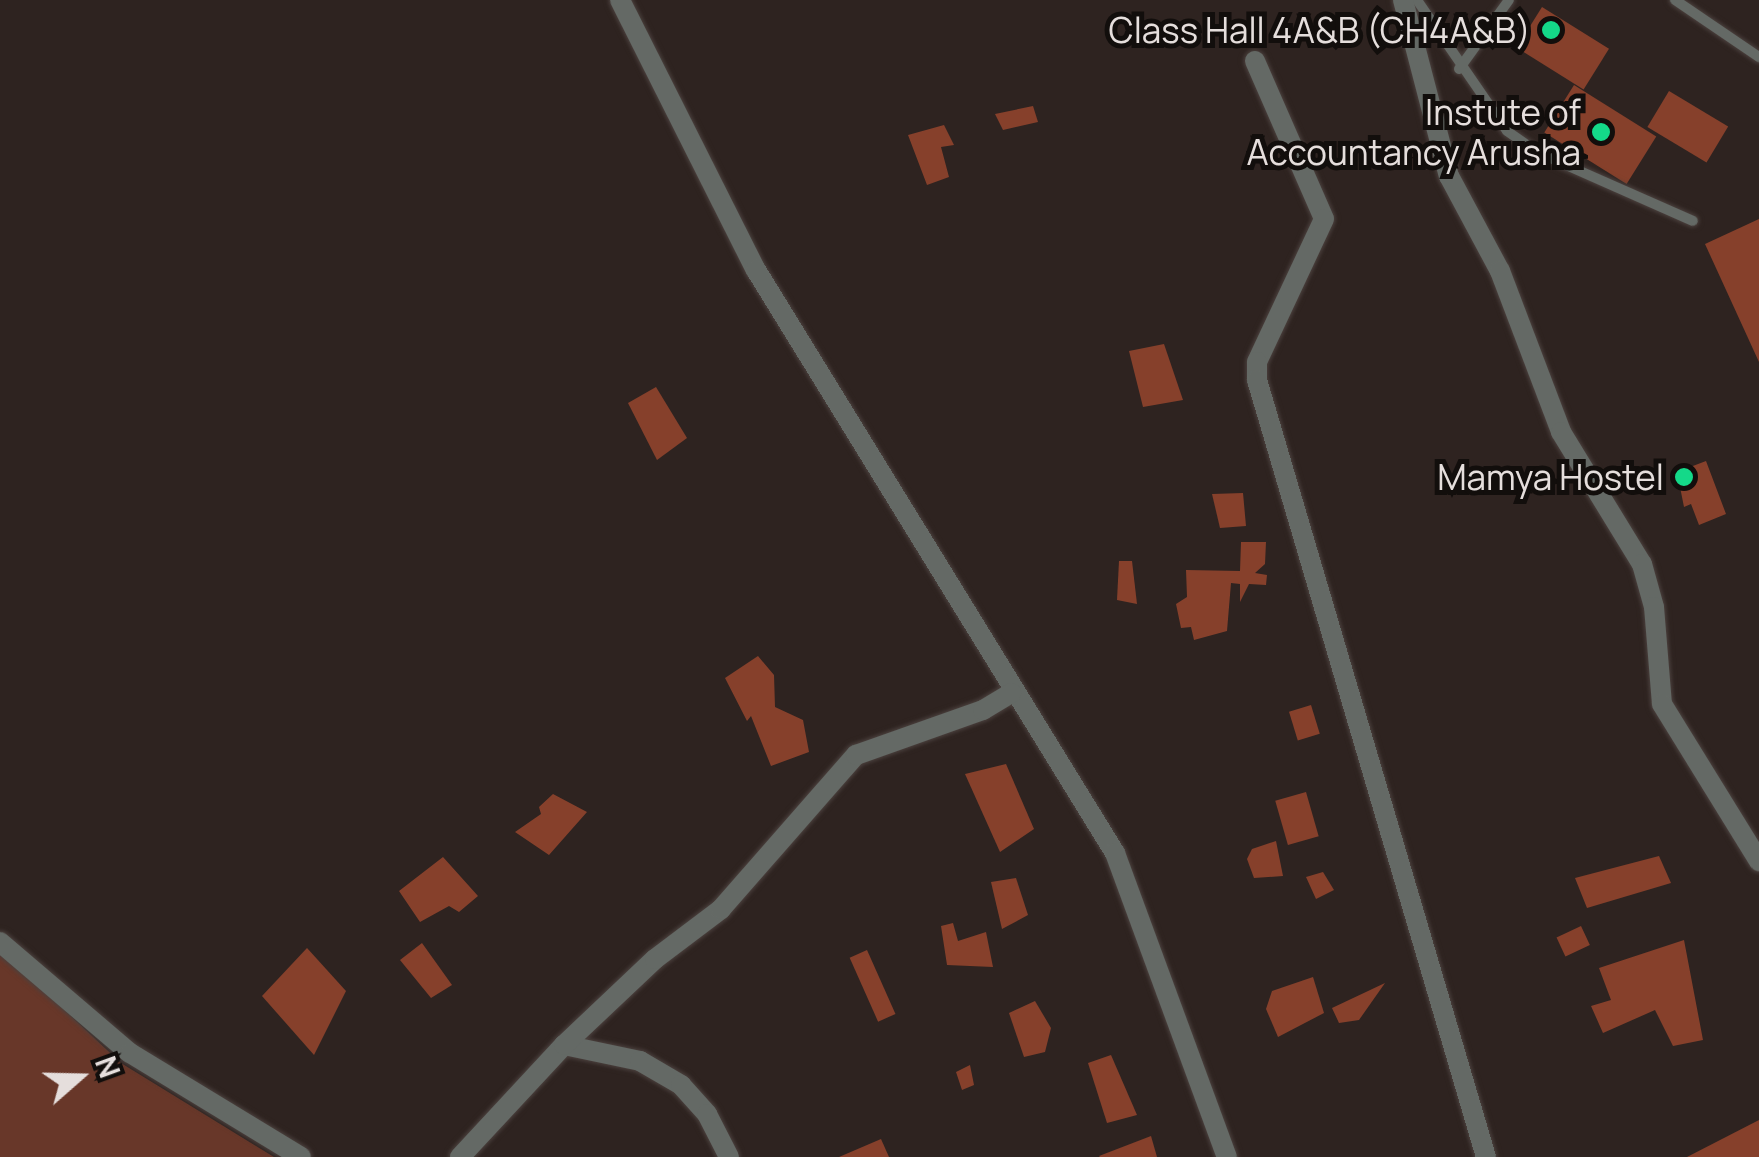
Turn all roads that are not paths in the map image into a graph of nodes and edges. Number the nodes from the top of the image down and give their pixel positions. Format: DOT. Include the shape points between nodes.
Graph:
graph roads {
  1 [pos="620,0"];
  2 [pos="1402,0"];
  3 [pos="1417,0"];
  4 [pos="1509,0"];
  5 [pos="1675,0"];
  6 [pos="1759,57"];
  7 [pos="1255,61"];
  8 [pos="1460,68"];
  9 [pos="1693,222"];
  10 [pos="1011,693"];
  11 [pos="1759,861"];
  12 [pos="0,942"];
  13 [pos="564,1044"];
  14 [pos="301,1157"];
  15 [pos="460,1157"];
  16 [pos="729,1157"];
  17 [pos="1226,1157"];
  18 [pos="1486,1157"];
  1 -- 10 [label="street" via="756,270"];
  2 -- 11 [label="street" via="1449,176 1505,283 1561,432 1642,564 1654,608 1662,704"];
  3 -- 8 [label="lane"];
  4 -- 8 [label="lane"];
  5 -- 6 [label="lane"];
  7 -- 18 [label="street" via="1324,219 1257,362 1257,380"];
  8 -- 9 [label="lane" via="1497,120 1539,153"];
  10 -- 13 [label="street" via="983,710 856,755 721,909 655,959"];
  10 -- 17 [label="street" via="1056,750 1116,853"];
  12 -- 14 [label="street" via="130,1053"];
  13 -- 15 [label="street"];
  13 -- 16 [label="street" via="640,1062 681,1085 707,1114"];
}
